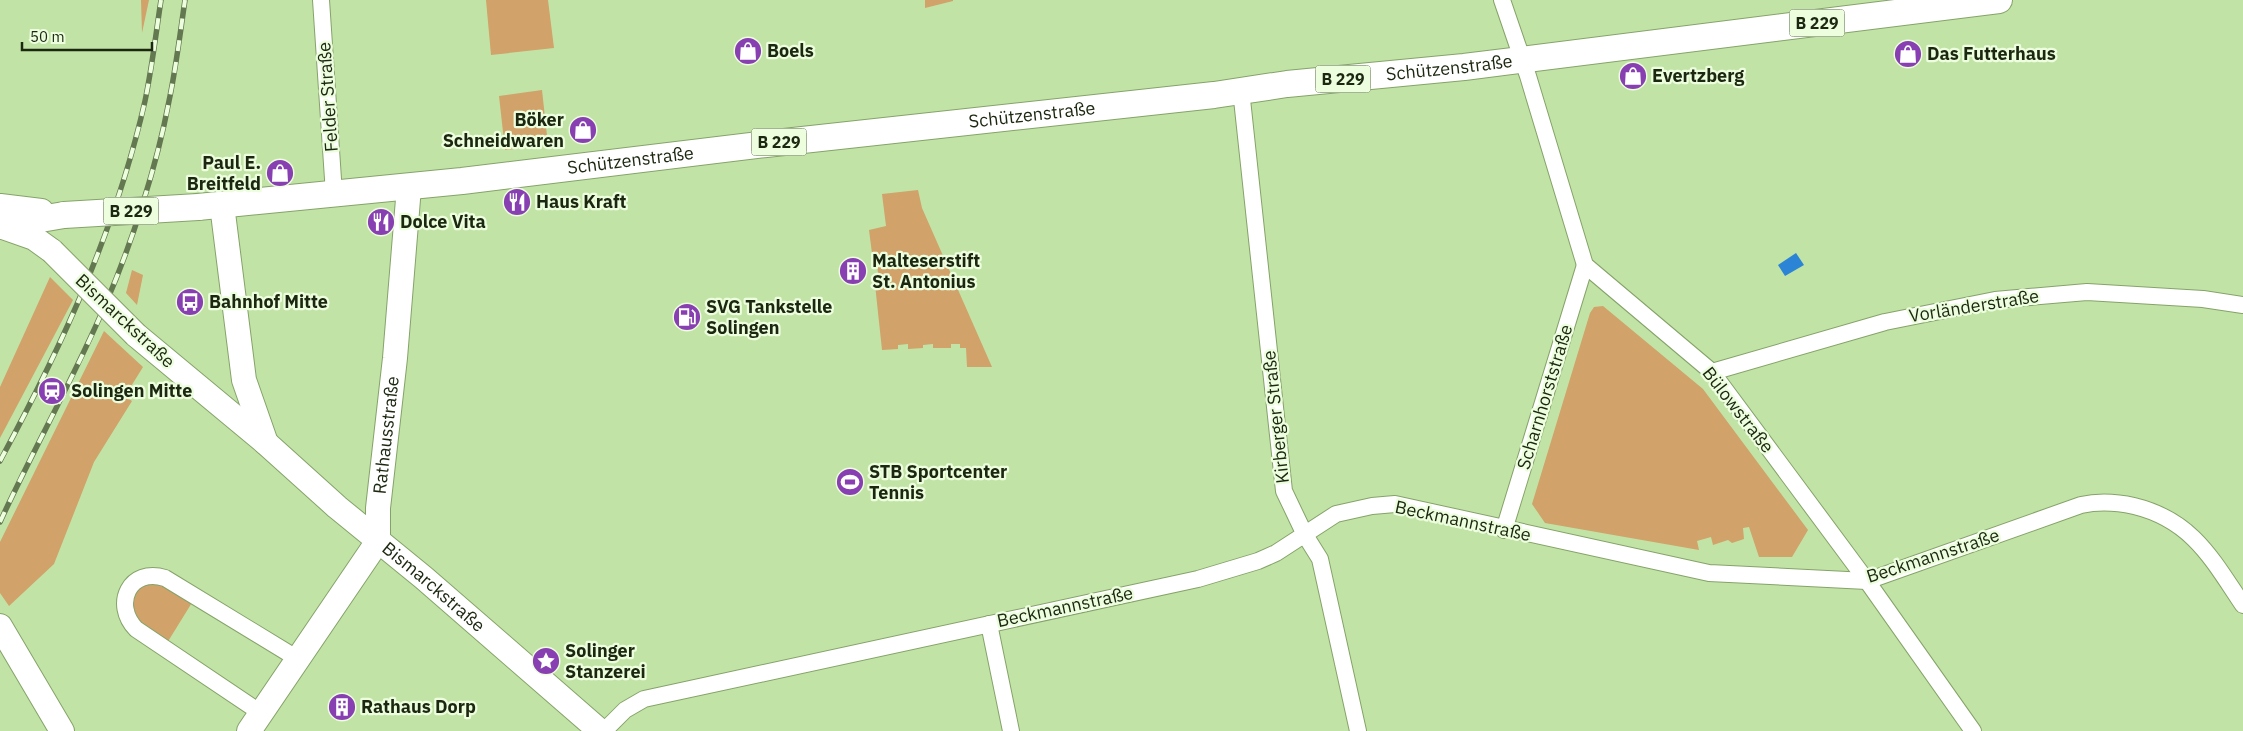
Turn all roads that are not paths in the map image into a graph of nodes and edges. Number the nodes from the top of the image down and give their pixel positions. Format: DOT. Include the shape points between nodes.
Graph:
graph roads {
  1 [pos="321,0"];
  2 [pos="1502,0"];
  3 [pos="1999,0"];
  4 [pos="1523,59"];
  5 [pos="1241,90"];
  6 [pos="409,186"];
  7 [pos="334,194"];
  8 [pos="210,206"];
  9 [pos="2,217"];
  10 [pos="1585,265"];
  11 [pos="2243,305"];
  12 [pos="1712,372"];
  13 [pos="266,443"];
  14 [pos="1504,530"];
  15 [pos="1305,535"];
  16 [pos="378,541"];
  17 [pos="1867,581"];
  18 [pos="2243,605"];
  19 [pos="989,624"];
  20 [pos="0,626"];
  21 [pos="298,659"];
  22 [pos="255,722"];
  23 [pos="62,731"];
  24 [pos="600,731"];
  25 [pos="604,731"];
  26 [pos="1011,731"];
  27 [pos="1358,731"];
  28 [pos="1973,731"];
  1 -- 7 [label="street, Felder Straße"];
  2 -- 4 [label="street"];
  3 -- 4 [label="main road, Schützenstraße / B 229"];
  4 -- 5 [label="main road, Schützenstraße / B 229"];
  4 -- 10 [label="street"];
  5 -- 6 [label="main road, Schützenstraße / B 229"];
  5 -- 15 [label="street, Kirberger Straße" via="1284,491"];
  6 -- 7 [label="main road, Schützenstraße / B 229"];
  6 -- 16 [label="main road, Rathausstraße" via="395,358 378,508"];
  7 -- 8 [label="main road, Schützenstraße / B 229"];
  8 -- 9 [label="main road, Schützenstraße / B 229, bridge"];
  8 -- 13 [label="main road, Bismarckstraße" via="226,243 244,380"];
  9 -- 13 [label="main road, Bismarckstraße, bridge" via="52,251 136,335"];
  10 -- 12 [label="street, Bülowstraße"];
  10 -- 14 [label="street, Scharnhorststraße"];
  11 -- 12 [label="street, Vorländerstraße" via="2203,299 2088,292 1995,300 1885,322"];
  12 -- 17 [label="street, Bülowstraße"];
  13 -- 16 [label="main road, Bismarckstraße"];
  14 -- 15 [label="street, Beckmannstraße" via="1384,504 1336,514"];
  14 -- 17 [label="street, Beckmannstraße" via="1709,573"];
  15 -- 19 [label="street, Beckmannstraße" via="1276,553 1242,567"];
  15 -- 27 [label="street, Kirberger Straße" via="1320,559"];
  16 -- 21 [label="main road"];
  16 -- 24 [label="main road, Bismarckstraße"];
  17 -- 18 [label="street, Beckmannstraße" via="2080,505 2115,503 2155,512 2186,529"];
  17 -- 28 [label="street, Bülowstraße"];
  19 -- 25 [label="street, Beckmannstraße" via="644,699 625,710"];
  19 -- 26 [label="street"];
  20 -- 23 [label="main road"];
  21 -- 22 [label="main road"];
  21 -- 22 [label="street" via="165,578 146,576 128,590 124,609 136,629"];
}
